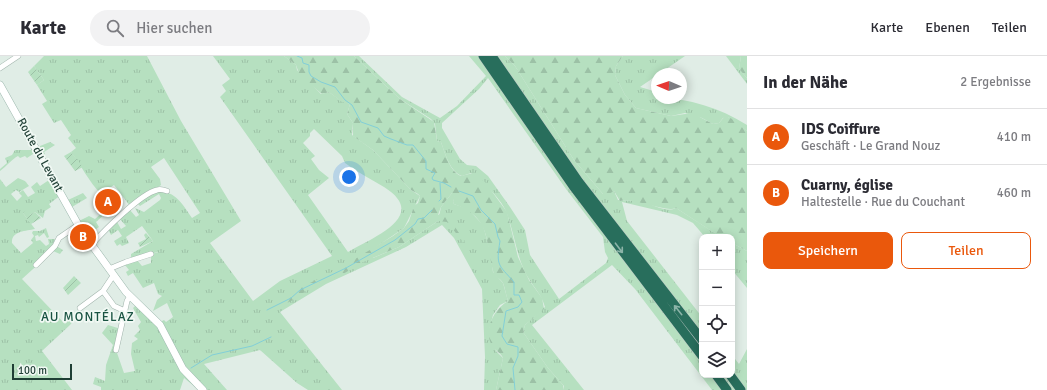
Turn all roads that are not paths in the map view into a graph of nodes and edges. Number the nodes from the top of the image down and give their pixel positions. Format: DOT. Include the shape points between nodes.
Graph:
graph roads {
  1 [pos="18,56"];
  2 [pos="483,56"];
  3 [pos="492,56"];
  4 [pos="0,68"];
  5 [pos="0,85"];
  6 [pos="167,191"];
  7 [pos="78,226"];
  8 [pos="91,245"];
  9 [pos="151,254"];
  10 [pos="36,265"];
  11 [pos="109,269"];
  12 [pos="114,276"];
  13 [pos="102,291"];
  14 [pos="130,296"];
  15 [pos="80,308"];
  16 [pos="125,311"];
  17 [pos="699,336"];
  18 [pos="116,350"];
  19 [pos="699,352"];
  20 [pos="718,378"];
  21 [pos="732,378"];
  22 [pos="203,390"];
  23 [pos="727,390"];
  24 [pos="741,390"];
  1 -- 4 [label="street"];
  2 -- 19 [label="highway, one-way" via="565,176"];
  17 -- 3 [label="highway, one-way" via="579,182"];
  5 -- 7 [label="street, Route du Levant"];
  6 -- 8 [label="street" via="157,190 145,197 119,217"];
  7 -- 8 [label="street, Route du Levant"];
  7 -- 10 [label="street" via="59,238 55,246"];
  8 -- 11 [label="street, Route du Levant"];
  9 -- 11 [label="street"];
  11 -- 12 [label="street, Route du Levant"];
  12 -- 13 [label="street"];
  12 -- 14 [label="street, Route du Levant"];
  13 -- 15 [label="street"];
  13 -- 16 [label="street" via="115,308"];
  14 -- 16 [label="street"];
  14 -- 22 [label="street, Route du Levant" via="158,323 183,369"];
  16 -- 18 [label="street"];
  20 -- 23 [label="highway"];
  21 -- 24 [label="highway"];
}
